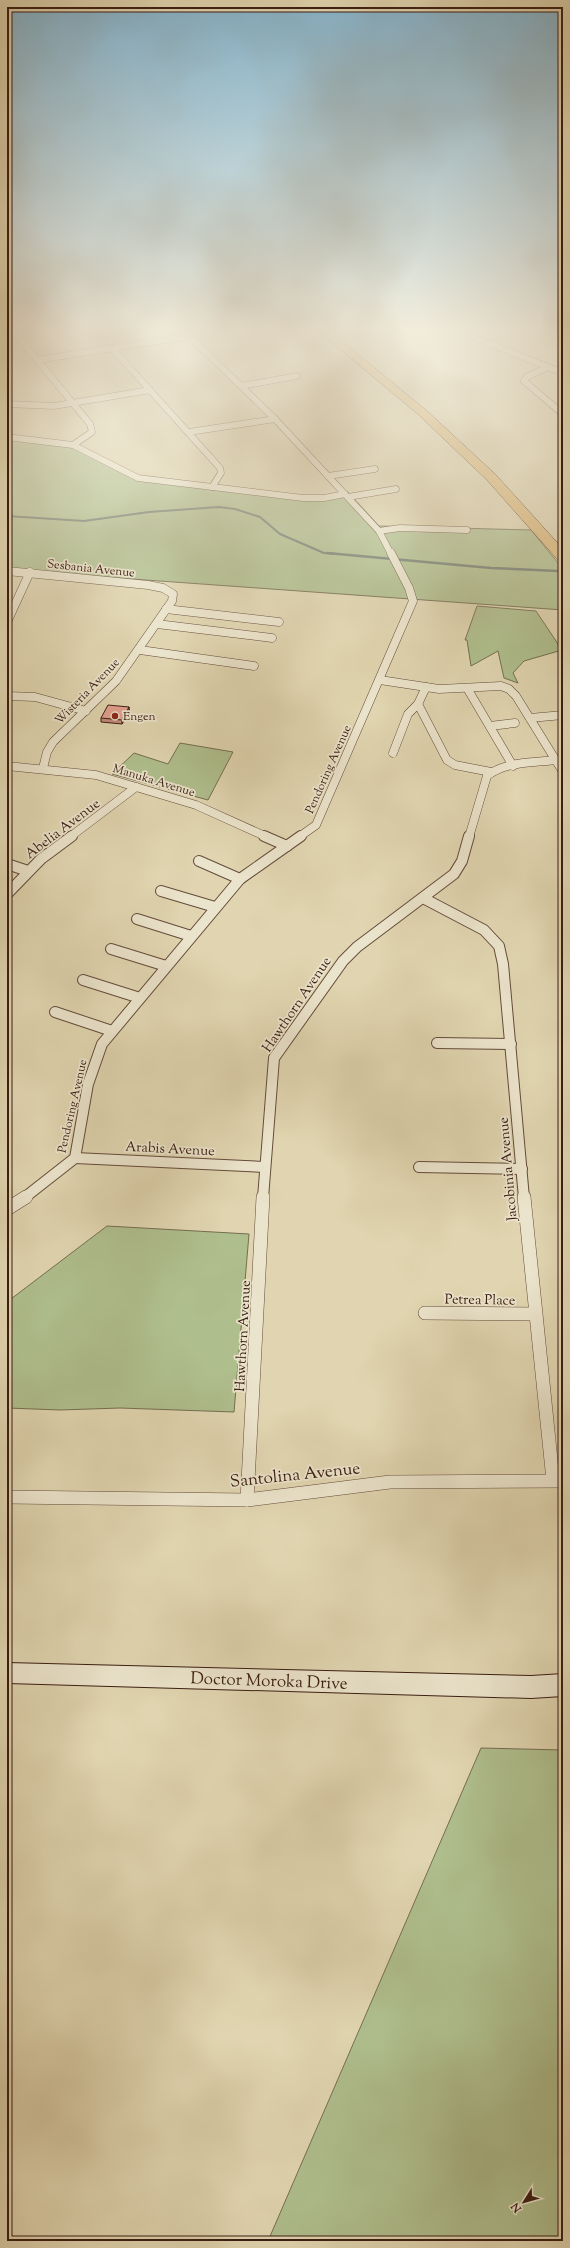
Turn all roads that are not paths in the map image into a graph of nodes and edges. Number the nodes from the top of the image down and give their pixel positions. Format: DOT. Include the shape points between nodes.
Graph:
graph roads {
  1 [pos="14,438"];
  2 [pos="84,438"];
  3 [pos="194,438"];
  4 [pos="293,438"];
  5 [pos="450,438"];
  6 [pos="73,445"];
  7 [pos="375,469"];
  8 [pos="328,476"];
  9 [pos="212,487"];
  10 [pos="396,489"];
  11 [pos="346,496"];
  12 [pos="468,530"];
  13 [pos="379,531"];
  14 [pos="563,556"];
  15 [pos="7,571"];
  16 [pos="30,572"];
  17 [pos="171,592"];
  18 [pos="166,609"];
  19 [pos="7,622"];
  20 [pos="279,622"];
  21 [pos="157,624"];
  22 [pos="272,638"];
  23 [pos="140,650"];
  24 [pos="254,666"];
  25 [pos="380,680"];
  26 [pos="426,687"];
  27 [pos="467,688"];
  28 [pos="7,696"];
  29 [pos="418,704"];
  30 [pos="86,711"];
  31 [pos="563,715"];
  32 [pos="530,718"];
  33 [pos="515,723"];
  34 [pos="490,726"];
  35 [pos="393,753"];
  36 [pos="556,760"];
  37 [pos="7,766"];
  38 [pos="513,766"];
  39 [pos="43,768"];
  40 [pos="491,772"];
  41 [pos="563,772"];
  42 [pos="136,787"];
  43 [pos="287,846"];
  44 [pos="199,861"];
  45 [pos="7,864"];
  46 [pos="28,871"];
  47 [pos="240,879"];
  48 [pos="161,891"];
  49 [pos="7,894"];
  50 [pos="423,898"];
  51 [pos="215,907"];
  52 [pos="136,919"];
  53 [pos="191,936"];
  54 [pos="111,949"];
  55 [pos="166,966"];
  56 [pos="83,980"];
  57 [pos="140,998"];
  58 [pos="55,1012"];
  59 [pos="112,1031"];
  60 [pos="437,1043"];
  61 [pos="511,1044"];
  62 [pos="74,1158"];
  63 [pos="265,1167"];
  64 [pos="419,1167"];
  65 [pos="522,1169"];
  66 [pos="7,1209"];
  67 [pos="425,1313"];
  68 [pos="535,1314"];
  69 [pos="558,1481"];
  70 [pos="7,1497"];
  71 [pos="247,1500"];
  72 [pos="7,1673"];
  73 [pos="563,1685"];
  74 [pos="530,1687"];
  75 [pos="563,1692"];
  1 -- 6 [label="street"];
  2 -- 6 [label="street"];
  3 -- 9 [label="street" via="221,471"];
  4 -- 8 [label="street, Pendoring Avenue"];
  5 -- 14 [label="highway" via="491,476"];
  6 -- 9 [label="street" via="131,476"];
  7 -- 8 [label="street"];
  8 -- 11 [label="street, Pendoring Avenue"];
  9 -- 11 [label="street" via="308,498"];
  10 -- 11 [label="street"];
  11 -- 13 [label="street, Pendoring Avenue"];
  12 -- 13 [label="street" via="400,528"];
  13 -- 25 [label="street, Pendoring Avenue" via="409,588 413,601"];
  15 -- 16 [label="street, Sesbania Avenue"];
  16 -- 17 [label="street, Sesbania Avenue" via="148,585"];
  16 -- 19 [label="street"];
  17 -- 18 [label="street, Wisteria Avenue" via="174,597"];
  18 -- 20 [label="street"];
  18 -- 21 [label="street, Wisteria Avenue"];
  21 -- 22 [label="street"];
  21 -- 23 [label="street, Wisteria Avenue"];
  23 -- 24 [label="street"];
  23 -- 30 [label="street, Wisteria Avenue" via="116,681"];
  25 -- 26 [label="street"];
  25 -- 43 [label="street, Pendoring Avenue" via="316,825"];
  26 -- 27 [label="street"];
  26 -- 29 [label="street"];
  27 -- 32 [label="street" via="505,687 512,691"];
  27 -- 34 [label="street"];
  28 -- 30 [label="street" via="35,697"];
  29 -- 35 [label="street" via="408,714"];
  29 -- 40 [label="street" via="447,760 455,766"];
  30 -- 39 [label="street, Wisteria Avenue" via="53,742 47,752"];
  31 -- 32 [label="street"];
  32 -- 36 [label="street"];
  33 -- 34 [label="street"];
  34 -- 38 [label="street"];
  36 -- 38 [label="street"];
  36 -- 41 [label="street"];
  37 -- 39 [label="street, Manuka Avenue"];
  38 -- 40 [label="street" via="496,768"];
  39 -- 42 [label="street, Manuka Avenue" via="79,772"];
  40 -- 50 [label="street, Hawthorn Avenue" via="487,776 459,867 454,874"];
  42 -- 43 [label="street, Manuka Avenue" via="196,805"];
  42 -- 46 [label="street, Abelia Avenue"];
  43 -- 47 [label="street, Pendoring Avenue"];
  44 -- 47 [label="street"];
  45 -- 46 [label="street"];
  46 -- 49 [label="street, Abelia Avenue"];
  47 -- 51 [label="street, Pendoring Avenue"];
  48 -- 51 [label="street"];
  50 -- 61 [label="street, Jacobinia Avenue" via="484,930 499,946"];
  50 -- 63 [label="street, Hawthorn Avenue" via="343,960 274,1058"];
  51 -- 53 [label="street, Pendoring Avenue"];
  52 -- 53 [label="street"];
  53 -- 55 [label="street, Pendoring Avenue"];
  54 -- 55 [label="street"];
  55 -- 57 [label="street, Pendoring Avenue"];
  56 -- 57 [label="street"];
  57 -- 59 [label="street, Pendoring Avenue"];
  58 -- 59 [label="street"];
  59 -- 62 [label="street, Pendoring Avenue" via="97,1052"];
  60 -- 61 [label="street"];
  61 -- 65 [label="street, Jacobinia Avenue"];
  62 -- 63 [label="street, Arabis Avenue"];
  62 -- 66 [label="street, Pendoring Avenue" via="35,1191"];
  63 -- 71 [label="street, Hawthorn Avenue"];
  64 -- 65 [label="street"];
  65 -- 68 [label="street, Jacobinia Avenue"];
  67 -- 68 [label="street, Petrea Place"];
  68 -- 69 [label="street, Jacobinia Avenue"];
  69 -- 71 [label="street, Santolina Avenue" via="390,1482"];
  70 -- 71 [label="street, Santolina Avenue"];
  72 -- 74 [label="main road, Doctor Moroka Drive"];
  73 -- 74 [label="main road, Doctor Moroka Drive"];
  74 -- 75 [label="main road, Doctor Moroka Drive"];
}
